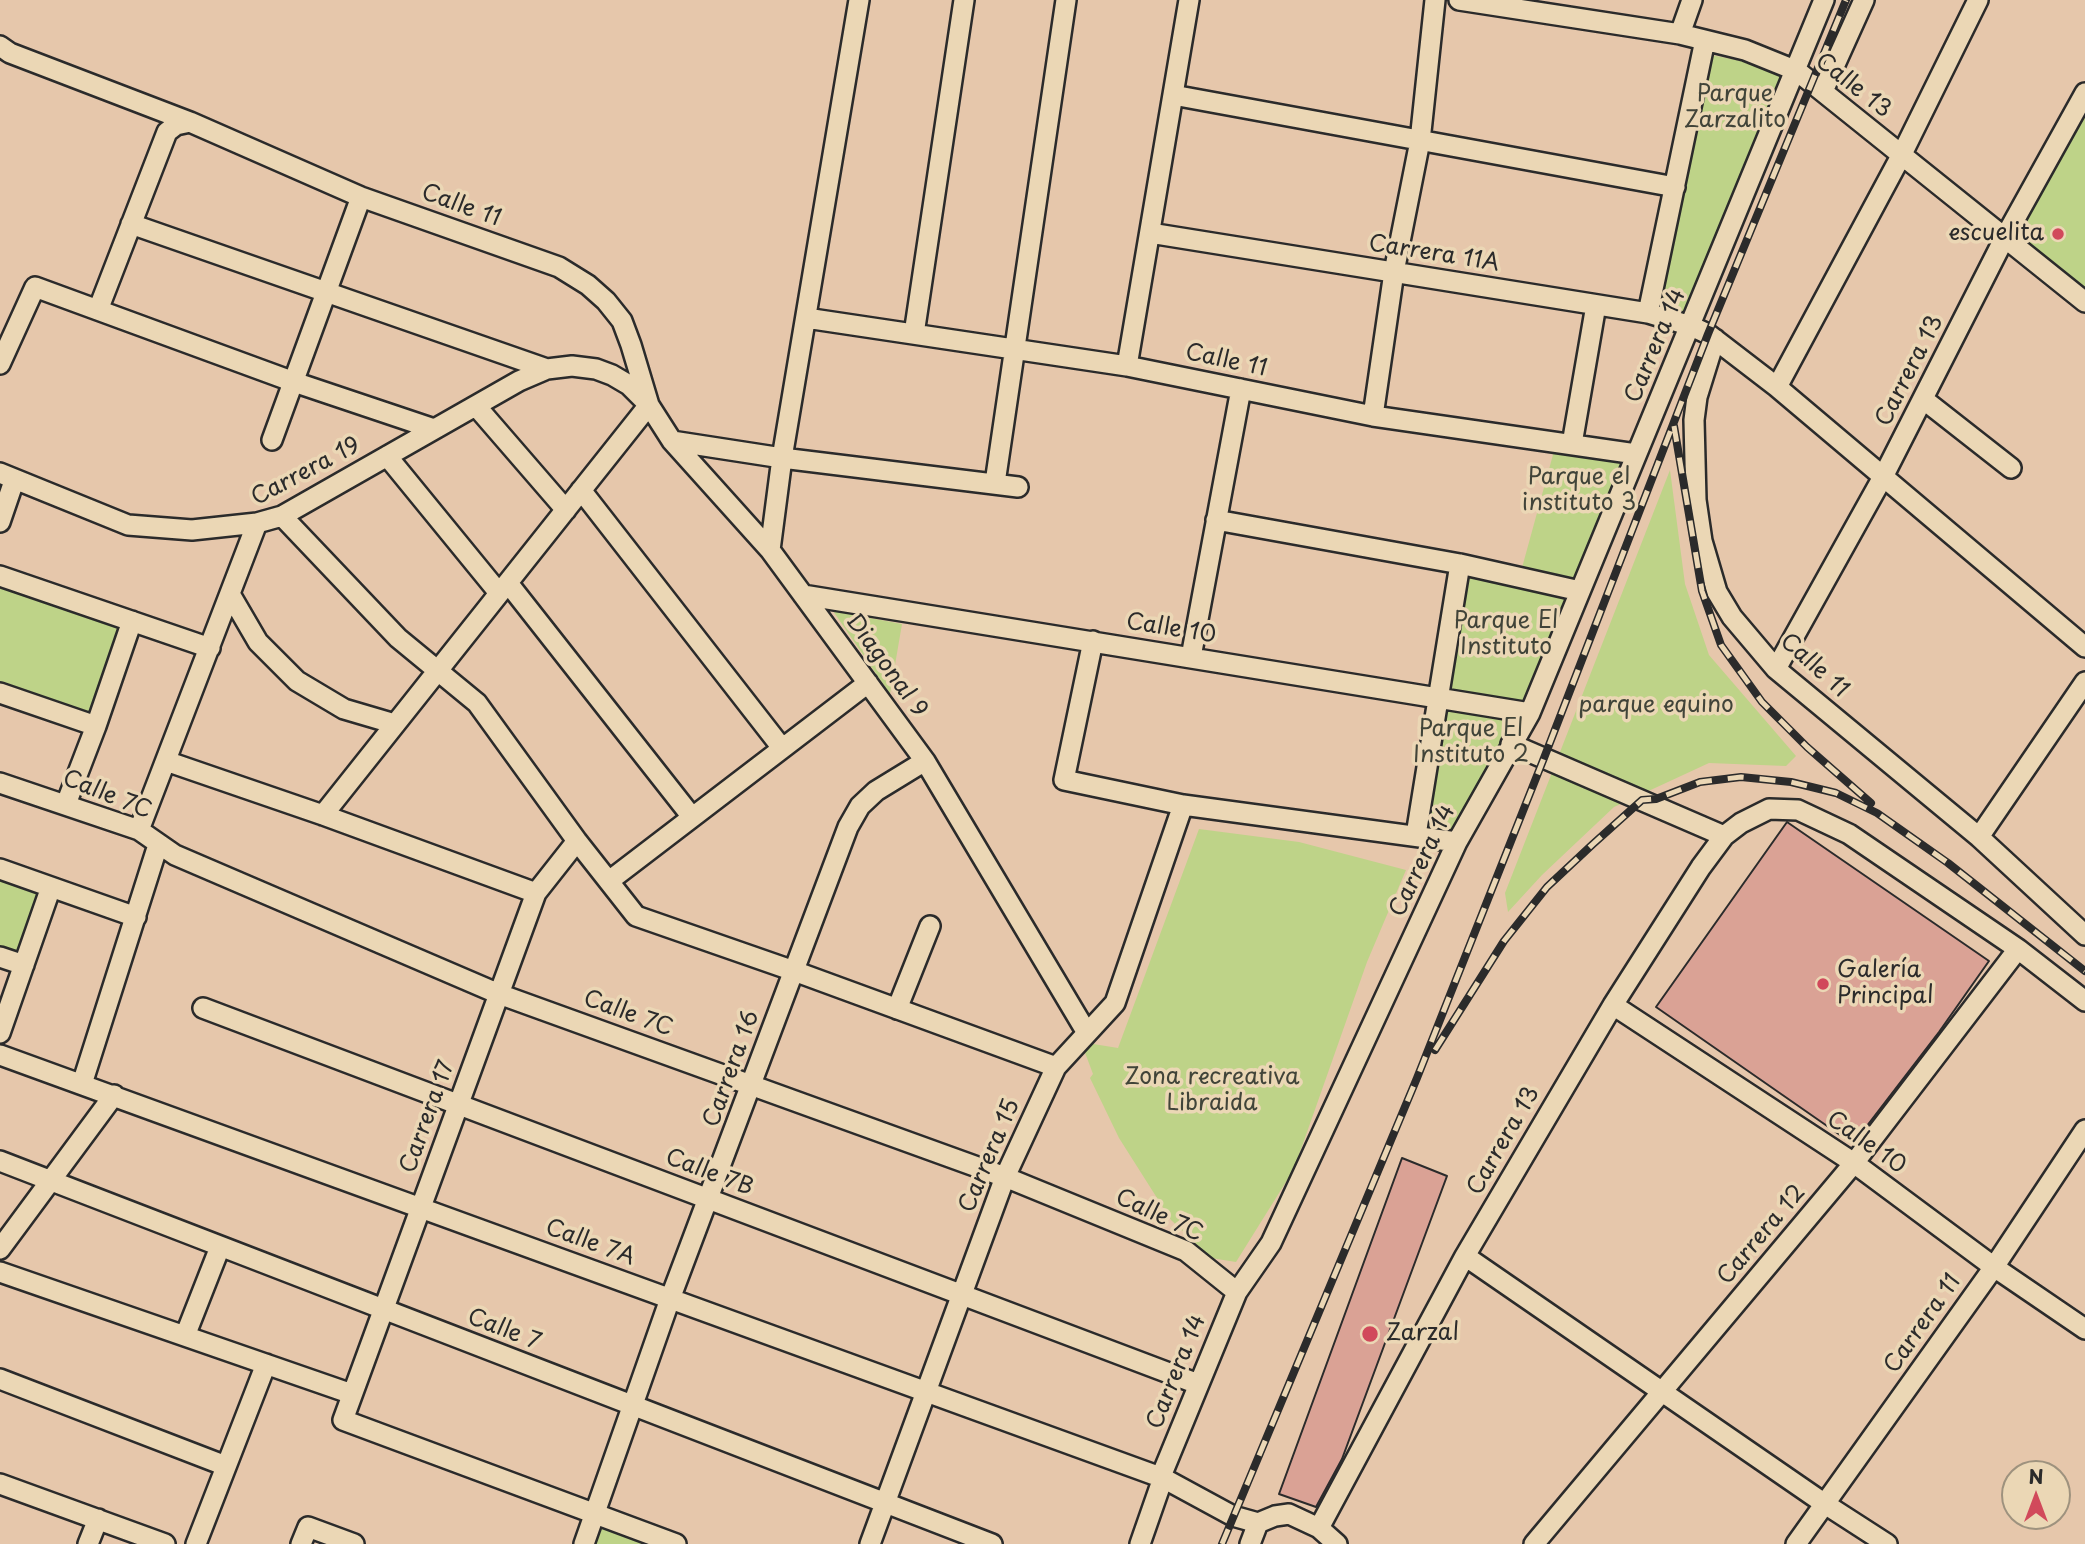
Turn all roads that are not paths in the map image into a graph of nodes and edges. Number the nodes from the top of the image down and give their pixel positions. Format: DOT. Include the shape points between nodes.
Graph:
graph roads {
  1 [pos="859,0"];
  2 [pos="964,0"];
  3 [pos="1066,0"];
  4 [pos="1189,0"];
  5 [pos="1435,0"];
  6 [pos="1459,0"];
  7 [pos="1692,0"];
  8 [pos="1824,0"];
  9 [pos="1864,0"];
  10 [pos="1978,0"];
  11 [pos="1680,34"];
  12 [pos="1705,40"];
  13 [pos="0,46"];
  14 [pos="1797,71"];
  15 [pos="1823,91"];
  16 [pos="2085,93"];
  17 [pos="1173,94"];
  18 [pos="190,122"];
  19 [pos="1420,141"];
  20 [pos="1901,156"];
  21 [pos="1675,187"];
  22 [pos="361,197"];
  23 [pos="131,223"];
  24 [pos="1150,233"];
  25 [pos="2005,236"];
  26 [pos="1394,272"];
  27 [pos="327,291"];
  28 [pos="2085,302"];
  29 [pos="1596,305"];
  30 [pos="98,310"];
  31 [pos="1648,313"];
  32 [pos="806,318"];
  33 [pos="1704,333"];
  34 [pos="914,334"];
  35 [pos="1016,349"];
  36 [pos="1,357"];
  37 [pos="1127,366"];
  38 [pos="547,369"];
  39 [pos="596,369"];
  40 [pos="294,382"];
  41 [pos="1777,387"];
  42 [pos="1241,389"];
  43 [pos="1923,399"];
  44 [pos="649,405"];
  45 [pos="476,406"];
  46 [pos="1373,416"];
  47 [pos="434,429"];
  48 [pos="272,440"];
  49 [pos="672,441"];
  50 [pos="1572,444"];
  51 [pos="1636,454"];
  52 [pos="387,456"];
  53 [pos="782,458"];
  54 [pos="2011,468"];
  55 [pos="1884,475"];
  56 [pos="7,477"];
  57 [pos="995,483"];
  58 [pos="1018,487"];
  59 [pos="581,490"];
  60 [pos="566,510"];
  61 [pos="282,516"];
  62 [pos="1216,520"];
  63 [pos="0,522"];
  64 [pos="257,523"];
  65 [pos="770,550"];
  66 [pos="1460,564"];
  67 [pos="0,576"];
  68 [pos="504,588"];
  69 [pos="1580,591"];
  70 [pos="230,594"];
  71 [pos="803,595"];
  72 [pos="132,621"];
  73 [pos="1093,641"];
  74 [pos="2085,647"];
  75 [pos="210,648"];
  76 [pos="1191,657"];
  77 [pos="1776,669"];
  78 [pos="438,671"];
  79 [pos="2085,682"];
  80 [pos="868,683"];
  81 [pos="0,694"];
  82 [pos="1440,698"];
  83 [pos="1530,713"];
  84 [pos="395,724"];
  85 [pos="96,726"];
  86 [pos="1511,744"];
  87 [pos="782,748"];
  88 [pos="166,761"];
  89 [pos="925,761"];
  90 [pos="0,783"];
  91 [pos="66,804"];
  92 [pos="1183,805"];
  93 [pos="323,815"];
  94 [pos="692,817"];
  95 [pos="139,830"];
  96 [pos="1416,835"];
  97 [pos="1724,836"];
  98 [pos="1979,836"];
  99 [pos="576,841"];
  100 [pos="1457,842"];
  101 [pos="158,845"];
  102 [pos="0,869"];
  103 [pos="608,881"];
  104 [pos="51,887"];
  105 [pos="536,893"];
  106 [pos="136,917"];
  107 [pos="930,926"];
  108 [pos="2085,935"];
  109 [pos="2018,949"];
  110 [pos="0,957"];
  111 [pos="24,965"];
  112 [pos="794,971"];
  113 [pos="499,994"];
  114 [pos="2085,1001"];
  115 [pos="1613,1005"];
  116 [pos="203,1008"];
  117 [pos="897,1009"];
  118 [pos="0,1033"];
  119 [pos="1087,1033"];
  120 [pos="0,1055"];
  121 [pos="1056,1067"];
  122 [pos="82,1084"];
  123 [pos="752,1084"];
  124 [pos="114,1095"];
  125 [pos="458,1105"];
  126 [pos="2085,1130"];
  127 [pos="0,1161"];
  128 [pos="1854,1163"];
  129 [pos="1005,1177"];
  130 [pos="51,1180"];
  131 [pos="709,1199"];
  132 [pos="421,1208"];
  133 [pos="220,1247"];
  134 [pos="0,1248"];
  135 [pos="1465,1256"];
  136 [pos="1994,1266"];
  137 [pos="0,1272"];
  138 [pos="1237,1292"];
  139 [pos="962,1295"];
  140 [pos="670,1299"];
  141 [pos="383,1310"];
  142 [pos="2085,1329"];
  143 [pos="185,1336"];
  144 [pos="267,1364"];
  145 [pos="0,1378"];
  146 [pos="1199,1384"];
  147 [pos="928,1392"];
  148 [pos="1661,1392"];
  149 [pos="352,1394"];
  150 [pos="632,1406"];
  151 [pos="226,1466"];
  152 [pos="1163,1478"];
  153 [pos="0,1486"];
  154 [pos="885,1503"];
  155 [pos="1825,1504"];
  156 [pos="595,1514"];
  157 [pos="98,1520"];
  158 [pos="1258,1523"];
  159 [pos="1319,1528"];
  160 [pos="304,1535"];
  161 [pos="88,1544"];
  162 [pos="165,1544"];
  163 [pos="196,1544"];
  164 [pos="354,1544"];
  165 [pos="584,1544"];
  166 [pos="676,1544"];
  167 [pos="870,1544"];
  168 [pos="992,1544"];
  169 [pos="1139,1544"];
  170 [pos="1250,1544"];
  171 [pos="1337,1544"];
  172 [pos="1534,1544"];
  173 [pos="1796,1544"];
  174 [pos="1887,1544"];
  1 -- 32 [label="street"];
  2 -- 34 [label="street"];
  3 -- 35 [label="street"];
  4 -- 17 [label="street"];
  5 -- 19 [label="street"];
  6 -- 11 [label="street, Calle 13"];
  7 -- 11 [label="street"];
  8 -- 14 [label="street, Carrera 14"];
  9 -- 15 [label="street"];
  10 -- 20 [label="street"];
  11 -- 12 [label="street, Calle 13"];
  12 -- 14 [label="street, Calle 13"];
  12 -- 21 [label="street"];
  13 -- 18 [label="street, Calle 11"];
  14 -- 15 [label="street, Calle 13"];
  14 -- 33 [label="street, Carrera 14"];
  15 -- 20 [label="street, Calle 13"];
  16 -- 25 [label="street, Carrera 13"];
  17 -- 19 [label="street"];
  17 -- 24 [label="street"];
  18 -- 22 [label="street, Calle 11"];
  18 -- 23 [label="street" via="167,132"];
  19 -- 21 [label="street"];
  19 -- 26 [label="street"];
  20 -- 25 [label="street, Calle 13"];
  20 -- 41 [label="street"];
  21 -- 31 [label="street"];
  22 -- 27 [label="street"];
  22 -- 44 [label="street, Calle 11" via="559,267 588,285 622,321"];
  23 -- 27 [label="street"];
  23 -- 30 [label="street"];
  24 -- 26 [label="street, Carrera 11A"];
  24 -- 37 [label="street"];
  25 -- 28 [label="street, Calle 13"];
  25 -- 43 [label="street, Carrera 13"];
  26 -- 29 [label="street, Carrera 11A"];
  26 -- 46 [label="street"];
  27 -- 38 [label="street"];
  27 -- 40 [label="street"];
  29 -- 31 [label="street, Carrera 11A"];
  29 -- 50 [label="street"];
  30 -- 36 [label="street" via="36,287"];
  30 -- 40 [label="street"];
  31 -- 33 [label="street, Carrera 11A"];
  32 -- 34 [label="street, Calle 11"];
  32 -- 53 [label="street"];
  33 -- 41 [label="street"];
  33 -- 51 [label="street, Carrera 14"];
  33 -- 77 [label="street, Calle 11" via="1693,420 1702,541 1717,592"];
  34 -- 35 [label="street, Calle 11"];
  35 -- 37 [label="street, Calle 11"];
  35 -- 57 [label="street"];
  37 -- 42 [label="street, Calle 11"];
  38 -- 39 [label="street, Carrera 19"];
  38 -- 45 [label="street, Carrera 19"];
  39 -- 44 [label="street, Diagonal 9" via="629,385"];
  40 -- 47 [label="street"];
  40 -- 48 [label="street"];
  41 -- 55 [label="street"];
  42 -- 46 [label="street, Calle 11"];
  42 -- 62 [label="street"];
  43 -- 54 [label="street"];
  43 -- 55 [label="street, Carrera 13"];
  44 -- 49 [label="street, Diagonal 9"];
  44 -- 59 [label="street"];
  45 -- 47 [label="street, Carrera 19"];
  45 -- 60 [label="street"];
  46 -- 50 [label="street, Calle 11"];
  47 -- 52 [label="street, Carrera 19"];
  49 -- 53 [label="street"];
  49 -- 65 [label="street, Diagonal 9"];
  50 -- 51 [label="street, Calle 11"];
  51 -- 69 [label="street, Carrera 14"];
  52 -- 61 [label="street, Carrera 19"];
  52 -- 68 [label="street"];
  53 -- 57 [label="street"];
  53 -- 65 [label="street"];
  55 -- 74 [label="street"];
  55 -- 77 [label="street, Carrera 13"];
  56 -- 63 [label="street"];
  56 -- 64 [label="street" via="128,524 192,530"];
  57 -- 58 [label="street"];
  59 -- 60 [label="street"];
  59 -- 87 [label="street"];
  60 -- 68 [label="street"];
  61 -- 64 [label="street, Carrera 19"];
  61 -- 78 [label="street" via="398,638"];
  62 -- 66 [label="street"];
  62 -- 76 [label="street"];
  64 -- 70 [label="street, Carrera 19"];
  65 -- 71 [label="street, Diagonal 9"];
  66 -- 69 [label="street"];
  66 -- 82 [label="street"];
  67 -- 72 [label="street"];
  68 -- 78 [label="street"];
  68 -- 94 [label="street"];
  69 -- 83 [label="street, Carrera 14"];
  70 -- 75 [label="street, Carrera 19"];
  70 -- 84 [label="street" via="258,642 297,681 344,709"];
  71 -- 73 [label="street, Calle 10"];
  71 -- 80 [label="street, Diagonal 9"];
  72 -- 75 [label="street"];
  72 -- 85 [label="street"];
  73 -- 76 [label="street, Calle 10"];
  73 -- 92 [label="street" via="1064,780"];
  75 -- 88 [label="street, Carrera 19"];
  76 -- 82 [label="street, Calle 10"];
  77 -- 98 [label="street, Calle 11"];
  78 -- 84 [label="street"];
  78 -- 99 [label="street" via="477,704"];
  79 -- 98 [label="street"];
  80 -- 87 [label="street"];
  80 -- 89 [label="street, Diagonal 9"];
  81 -- 85 [label="street"];
  82 -- 83 [label="street, Calle 10"];
  82 -- 96 [label="street"];
  83 -- 86 [label="street, Carrera 14"];
  84 -- 93 [label="street"];
  85 -- 91 [label="street"];
  86 -- 97 [label="street"];
  86 -- 100 [label="street, Carrera 14"];
  87 -- 94 [label="street"];
  88 -- 93 [label="street"];
  88 -- 95 [label="street, Carrera 19"];
  89 -- 112 [label="street, Carrera 16" via="860,806"];
  89 -- 119 [label="street, Diagonal 9"];
  90 -- 91 [label="street, Calle 7C"];
  91 -- 95 [label="street, Calle 7C"];
  92 -- 96 [label="street"];
  92 -- 119 [label="street, Carrera 15" via="1115,1003"];
  93 -- 105 [label="street"];
  94 -- 103 [label="street"];
  95 -- 101 [label="street, Calle 7C"];
  96 -- 100 [label="street"];
  97 -- 109 [label="street, Carrera 13" via="1769,809 1798,810 1849,834"];
  97 -- 115 [label="street, Carrera 13"];
  98 -- 108 [label="street, Calle 11"];
  99 -- 103 [label="street"];
  99 -- 105 [label="street, Carrera 17"];
  100 -- 138 [label="street, Carrera 14" via="1272,1242"];
  101 -- 106 [label="street"];
  101 -- 113 [label="street, Calle 7C"];
  102 -- 104 [label="street"];
  103 -- 112 [label="street" via="636,916"];
  104 -- 106 [label="street"];
  104 -- 111 [label="street"];
  105 -- 113 [label="street, Carrera 17"];
  106 -- 122 [label="street"];
  107 -- 117 [label="street"];
  109 -- 114 [label="street"];
  109 -- 128 [label="street, Carrera 12"];
  110 -- 111 [label="street"];
  111 -- 118 [label="street"];
  112 -- 117 [label="street"];
  112 -- 123 [label="street, Carrera 16"];
  113 -- 123 [label="street, Calle 7C"];
  113 -- 125 [label="street, Carrera 17"];
  115 -- 128 [label="street, Calle 10"];
  115 -- 135 [label="street, Carrera 13"];
  116 -- 125 [label="street, Calle 7B"];
  117 -- 121 [label="street"];
  119 -- 121 [label="street, Carrera 15"];
  120 -- 122 [label="street, Calle 7A"];
  121 -- 129 [label="street, Carrera 15"];
  122 -- 124 [label="street, Calle 7A"];
  123 -- 129 [label="street, Calle 7C"];
  123 -- 131 [label="street, Carrera 16"];
  124 -- 130 [label="street"];
  124 -- 132 [label="street, Calle 7A"];
  125 -- 131 [label="street, Calle 7B"];
  125 -- 132 [label="street, Carrera 17"];
  126 -- 136 [label="street, Carrera 11"];
  127 -- 130 [label="street, Calle 7"];
  128 -- 136 [label="street, Calle 10"];
  128 -- 148 [label="street, Carrera 12"];
  129 -- 138 [label="street, Calle 7C" via="1186,1251"];
  129 -- 139 [label="street, Carrera 15"];
  130 -- 133 [label="street, Calle 7"];
  130 -- 134 [label="street"];
  131 -- 139 [label="street, Calle 7B"];
  131 -- 140 [label="street, Carrera 16"];
  132 -- 140 [label="street, Calle 7A"];
  132 -- 141 [label="street, Carrera 17"];
  133 -- 141 [label="street, Calle 7"];
  133 -- 143 [label="street"];
  135 -- 148 [label="street"];
  135 -- 159 [label="street, Carrera 13"];
  136 -- 142 [label="street, Calle 10"];
  136 -- 155 [label="street, Carrera 11"];
  137 -- 143 [label="street"];
  138 -- 146 [label="street, Carrera 14"];
  139 -- 146 [label="street, Calle 7B"];
  139 -- 147 [label="street, Carrera 15"];
  140 -- 147 [label="street, Calle 7A"];
  140 -- 150 [label="street, Carrera 16"];
  141 -- 149 [label="street, Carrera 17"];
  141 -- 150 [label="street, Calle 7"];
  143 -- 144 [label="street"];
  144 -- 149 [label="street"];
  144 -- 151 [label="street"];
  145 -- 151 [label="street"];
  146 -- 152 [label="street, Carrera 14"];
  147 -- 152 [label="street, Calle 7A"];
  147 -- 154 [label="street, Carrera 15"];
  148 -- 155 [label="street"];
  148 -- 172 [label="street, Carrera 12"];
  149 -- 156 [label="street, Carrera 17" via="343,1420"];
  150 -- 154 [label="street, Calle 7"];
  150 -- 156 [label="street, Carrera 16"];
  151 -- 163 [label="street"];
  152 -- 158 [label="street, Calle 7A" via="1233,1516"];
  152 -- 169 [label="street, Carrera 14"];
  153 -- 157 [label="street"];
  154 -- 167 [label="street, Carrera 15"];
  154 -- 168 [label="street, Calle 7"];
  155 -- 173 [label="street, Carrera 11"];
  155 -- 174 [label="street"];
  156 -- 165 [label="street, Carrera 16"];
  156 -- 166 [label="street"];
  157 -- 161 [label="street"];
  157 -- 162 [label="street"];
  158 -- 159 [label="street" via="1289,1514"];
  158 -- 170 [label="street"];
  159 -- 171 [label="street"];
  160 -- 164 [label="street"];
}
